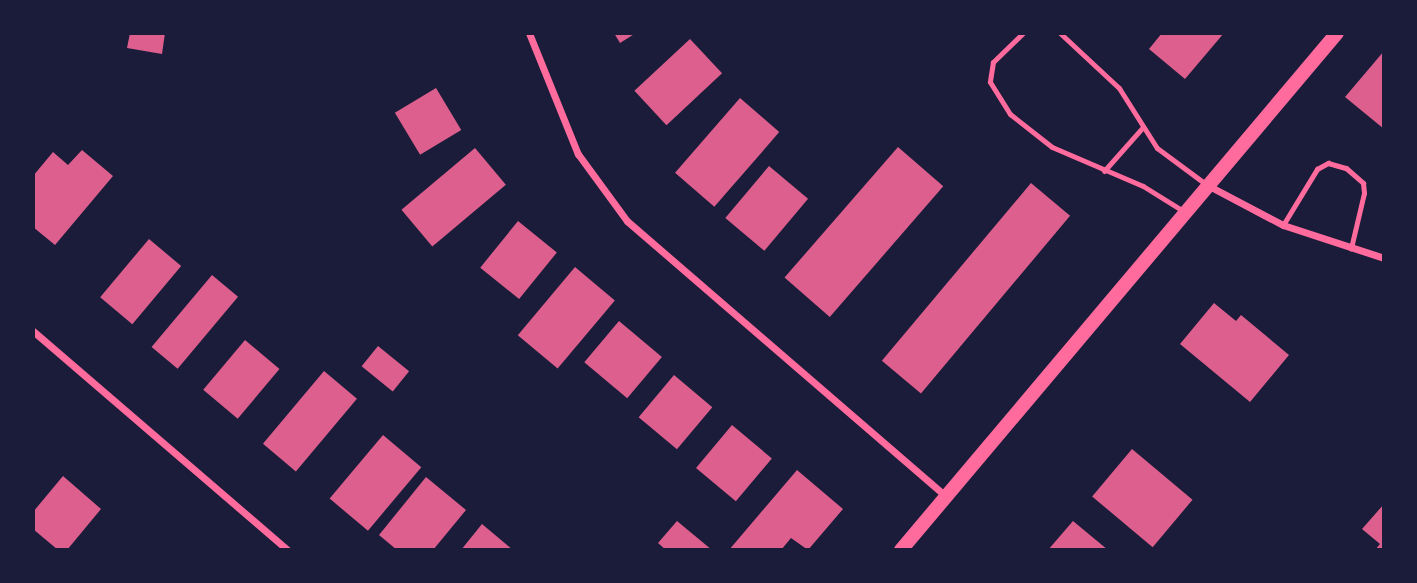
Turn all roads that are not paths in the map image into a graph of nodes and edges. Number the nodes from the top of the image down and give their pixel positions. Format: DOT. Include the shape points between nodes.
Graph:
graph roads {
  1 [pos="529,33"];
  2 [pos="1023,33"];
  3 [pos="1060,33"];
  4 [pos="1337,33"];
  5 [pos="1142,128"];
  6 [pos="1104,171"];
  7 [pos="1209,186"];
  8 [pos="1185,212"];
  9 [pos="1283,225"];
  10 [pos="1351,248"];
  11 [pos="1384,258"];
  12 [pos="33,331"];
  13 [pos="946,496"];
  14 [pos="288,550"];
  15 [pos="901,550"];
  1 -- 13 [label="street" via="578,153 626,220"];
  2 -- 6 [label="lane" via="993,62 996,95 1052,147"];
  3 -- 5 [label="lane" via="1119,88"];
  4 -- 7 [label="main road"];
  5 -- 6 [label="lane"];
  5 -- 7 [label="lane" via="1157,148"];
  6 -- 8 [label="lane"];
  7 -- 8 [label="main road"];
  7 -- 9 [label="street"];
  8 -- 13 [label="main road"];
  9 -- 10 [label="street"];
  9 -- 10 [label="lane" via="1317,169 1328,163 1346,168 1363,183 1364,193"];
  10 -- 11 [label="street"];
  12 -- 14 [label="street"];
  13 -- 15 [label="main road"];
}
